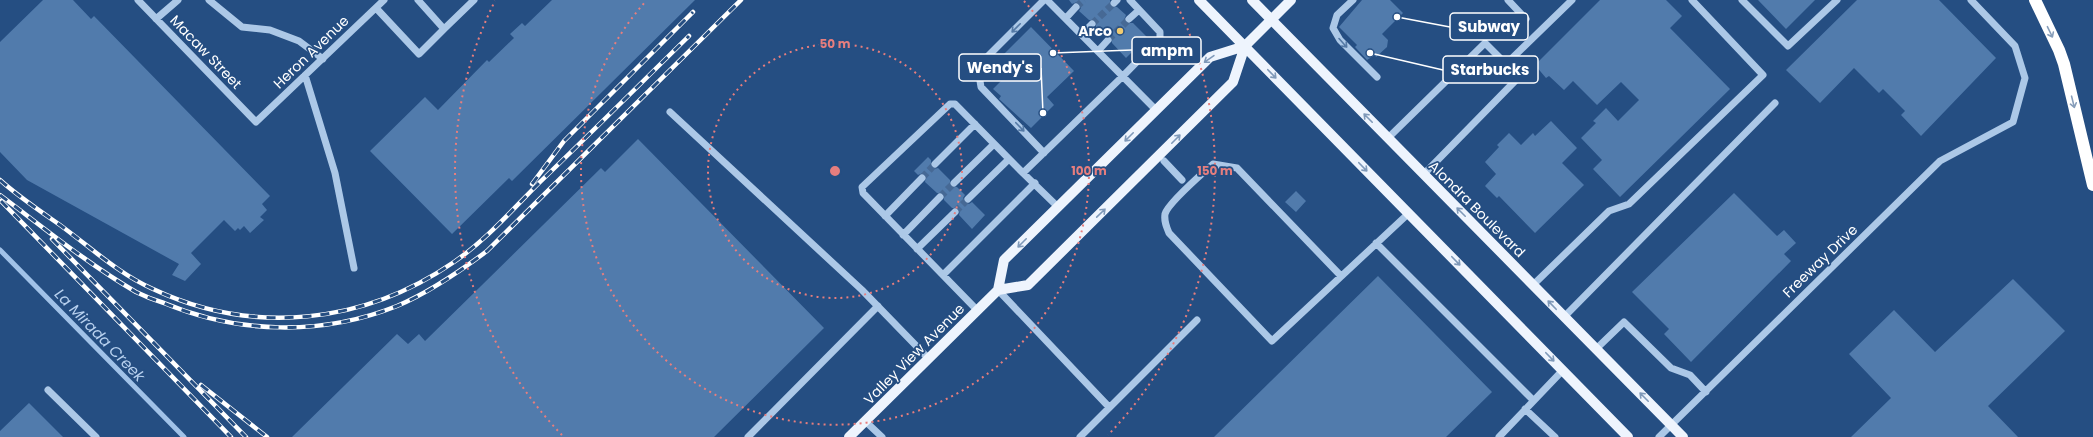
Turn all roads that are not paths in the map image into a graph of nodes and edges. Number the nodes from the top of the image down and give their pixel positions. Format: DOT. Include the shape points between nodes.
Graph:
graph roads {
  1 [pos="138,0"];
  2 [pos="178,0"];
  3 [pos="209,0"];
  4 [pos="384,0"];
  5 [pos="418,0"];
  6 [pos="474,0"];
  7 [pos="1044,0"];
  8 [pos="1047,0"];
  9 [pos="1130,0"];
  10 [pos="1199,0"];
  11 [pos="1252,0"];
  12 [pos="1291,0"];
  13 [pos="1353,0"];
  14 [pos="1508,0"];
  15 [pos="1572,0"];
  16 [pos="1692,0"];
  17 [pos="1742,0"];
  18 [pos="1837,0"];
  19 [pos="1971,0"];
  20 [pos="2034,0"];
  21 [pos="376,8"];
  22 [pos="1076,8"];
  23 [pos="1139,10"];
  24 [pos="1066,18"];
  25 [pos="156,19"];
  26 [pos="1129,19"];
  27 [pos="1526,19"];
  28 [pos="1271,20"];
  29 [pos="1092,24"];
  30 [pos="444,29"];
  31 [pos="1082,34"];
  32 [pos="1108,40"];
  33 [pos="1245,46"];
  34 [pos="1098,51"];
  35 [pos="323,59"];
  36 [pos="1506,64"];
  37 [pos="305,76"];
  38 [pos="1123,76"];
  39 [pos="1377,77"];
  40 [pos="1775,103"];
  41 [pos="1156,110"];
  42 [pos="670,112"];
  43 [pos="256,122"];
  44 [pos="975,124"];
  45 [pos="1388,138"];
  46 [pos="994,144"];
  47 [pos="1044,153"];
  48 [pos="1009,159"];
  49 [pos="1164,161"];
  50 [pos="935,164"];
  51 [pos="1023,173"];
  52 [pos="1424,174"];
  53 [pos="922,178"];
  54 [pos="1182,180"];
  55 [pos="954,183"];
  56 [pos="1035,183"];
  57 [pos="2093,185"];
  58 [pos="940,197"];
  59 [pos="968,198"];
  60 [pos="1058,207"];
  61 [pos="955,212"];
  62 [pos="1409,213"];
  63 [pos="885,216"];
  64 [pos="903,235"];
  65 [pos="1376,243"];
  66 [pos="917,249"];
  67 [pos="354,268"];
  68 [pos="943,275"];
  69 [pos="1341,276"];
  70 [pos="1533,285"];
  71 [pos="998,290"];
  72 [pos="878,306"];
  73 [pos="978,310"];
  74 [pos="1564,317"];
  75 [pos="1197,320"];
  76 [pos="1596,350"];
  77 [pos="929,359"];
  78 [pos="1562,370"];
  79 [pos="48,390"];
  80 [pos="1706,392"];
  81 [pos="1533,400"];
  82 [pos="1109,408"];
  83 [pos="1525,409"];
  84 [pos="865,421"];
  85 [pos="1671,425"];
  86 [pos="96,437"];
  87 [pos="748,437"];
  88 [pos="849,437"];
  89 [pos="882,437"];
  90 [pos="1080,437"];
  91 [pos="1499,437"];
  92 [pos="1555,437"];
  93 [pos="1628,437"];
  94 [pos="1659,437"];
  95 [pos="1683,437"];
  1 -- 25 [label="street, Macaw Street"];
  2 -- 25 [label="street"];
  3 -- 35 [label="street" via="242,27 270,30 299,41"];
  4 -- 21 [label="street, Heron Avenue"];
  5 -- 30 [label="street"];
  6 -- 30 [label="street"];
  7 -- 47 [label="street, one-way" via="985,59 979,75 981,87"];
  8 -- 24 [label="street"];
  9 -- 23 [label="street"];
  10 -- 33 [label="main road"];
  11 -- 28 [label="main road, Alondra Boulevard"];
  12 -- 28 [label="main road"];
  13 -- 39 [label="street, one-way" via="1337,15 1333,28 1340,40"];
  14 -- 27 [label="street"];
  15 -- 36 [label="street"];
  16 -- 70 [label="street" via="1763,75 1629,204 1609,211"];
  17 -- 18 [label="street" via="1788,46"];
  19 -- 80 [label="street, Freeway Drive" via="2015,46 2025,78 2013,122 1940,161"];
  20 -- 57 [label="highway, one-way" via="2064,64"];
  21 -- 30 [label="street" via="419,54"];
  21 -- 35 [label="street, Heron Avenue"];
  22 -- 24 [label="street"];
  23 -- 26 [label="street"];
  23 -- 38 [label="street" via="1160,32 1160,38"];
  24 -- 31 [label="street"];
  25 -- 43 [label="street, Macaw Street"];
  28 -- 33 [label="main road"];
  45 -- 28 [label="main road, Alondra Boulevard, one-way"];
  29 -- 31 [label="street"];
  31 -- 34 [label="street"];
  32 -- 34 [label="street"];
  33 -- 41 [label="main road, one-way" via="1210,57"];
  33 -- 62 [label="main road, one-way"];
  71 -- 33 [label="main road, one-way" via="1028,285 1233,82"];
  34 -- 38 [label="street"];
  35 -- 37 [label="street, Heron Avenue"];
  36 -- 45 [label="street" via="1485,43"];
  36 -- 52 [label="street" via="1517,78"];
  37 -- 43 [label="street, Heron Avenue"];
  37 -- 67 [label="street" via="335,173"];
  38 -- 41 [label="street"];
  38 -- 47 [label="street"];
  40 -- 74 [label="street"];
  41 -- 60 [label="main road, one-way"];
  42 -- 72 [label="street"];
  44 -- 46 [label="street"];
  44 -- 50 [label="street"];
  44 -- 63 [label="street" via="954,104 950,104 862,188 863,193"];
  45 -- 52 [label="main road, Alondra Boulevard"];
  46 -- 48 [label="street"];
  46 -- 55 [label="street"];
  47 -- 51 [label="street"];
  48 -- 51 [label="street"];
  48 -- 59 [label="street"];
  49 -- 54 [label="street"];
  51 -- 56 [label="street"];
  70 -- 52 [label="main road, Alondra Boulevard, one-way"];
  53 -- 63 [label="street"];
  56 -- 60 [label="street"];
  56 -- 68 [label="street"];
  58 -- 64 [label="street"];
  60 -- 71 [label="main road, one-way" via="1004,260"];
  61 -- 66 [label="street"];
  62 -- 65 [label="street"];
  62 -- 78 [label="main road, one-way"];
  63 -- 64 [label="street"];
  64 -- 66 [label="street"];
  65 -- 69 [label="street"];
  65 -- 81 [label="street"];
  66 -- 68 [label="street"];
  68 -- 73 [label="street"];
  69 -- 69 [label="street" via="1237,168 1213,164 1166,212 1164,222 1169,232 1272,341"];
  74 -- 70 [label="main road, Alondra Boulevard, one-way"];
  71 -- 73 [label="main road, Valley View Avenue"];
  71 -- 82 [label="street"];
  72 -- 77 [label="street"];
  72 -- 87 [label="street"];
  73 -- 77 [label="main road, Valley View Avenue"];
  74 -- 76 [label="main road, Alondra Boulevard"];
  75 -- 82 [label="street"];
  76 -- 80 [label="street" via="1624,322 1671,368 1690,375"];
  85 -- 76 [label="main road, Alondra Boulevard, one-way"];
  77 -- 84 [label="main road, Valley View Avenue"];
  78 -- 81 [label="street"];
  78 -- 93 [label="main road"];
  79 -- 86 [label="street"];
  80 -- 85 [label="street, Freeway Drive"];
  81 -- 83 [label="street"];
  82 -- 90 [label="street"];
  83 -- 91 [label="street"];
  83 -- 92 [label="street"];
  84 -- 88 [label="main road, Valley View Avenue"];
  84 -- 89 [label="street"];
  85 -- 94 [label="street, Freeway Drive"];
  85 -- 95 [label="main road, Alondra Boulevard"];
}
